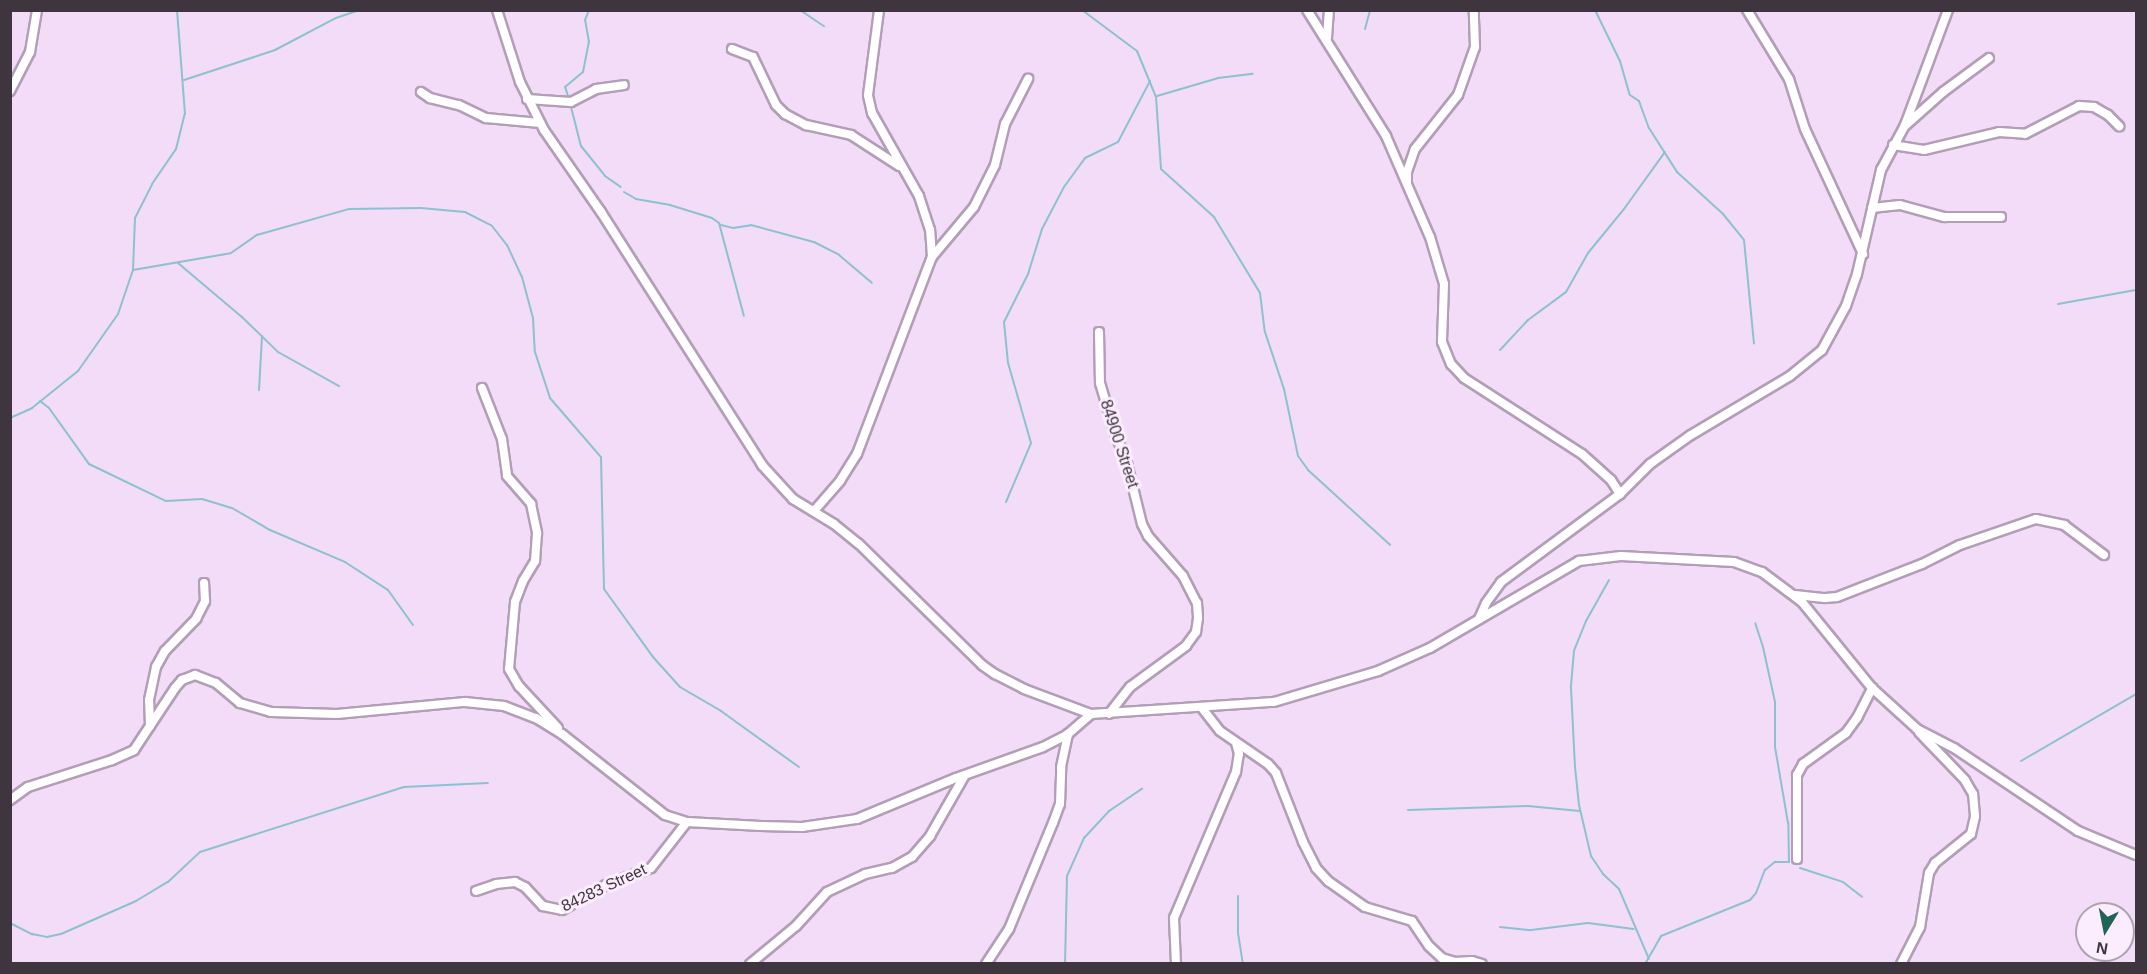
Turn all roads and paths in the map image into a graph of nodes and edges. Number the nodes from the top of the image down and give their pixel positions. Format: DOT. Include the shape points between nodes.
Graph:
graph roads {
  1 [pos="37,10"];
  2 [pos="497,10"];
  3 [pos="879,10"];
  4 [pos="1307,10"];
  5 [pos="1329,10"];
  6 [pos="1474,10"];
  7 [pos="1747,10"];
  8 [pos="1948,10"];
  9 [pos="1327,38"];
  10 [pos="732,49"];
  11 [pos="1989,58"];
  12 [pos="1028,79"];
  13 [pos="624,85"];
  14 [pos="10,91"];
  15 [pos="421,92"];
  16 [pos="527,99"];
  17 [pos="540,123"];
  18 [pos="1905,125"];
  19 [pos="2119,126"];
  20 [pos="1893,145"];
  21 [pos="903,168"];
  22 [pos="1407,186"];
  23 [pos="1872,208"];
  24 [pos="2001,217"];
  25 [pos="1863,254"];
  26 [pos="932,256"];
  27 [pos="1099,332"];
  28 [pos="482,388"];
  29 [pos="1620,494"];
  30 [pos="814,511"];
  31 [pos="2104,555"];
  32 [pos="204,583"];
  33 [pos="1793,594"];
  34 [pos="1479,619"];
  35 [pos="1872,688"];
  36 [pos="1202,708"];
  37 [pos="1091,714"];
  38 [pos="1108,714"];
  39 [pos="150,726"];
  40 [pos="1917,729"];
  41 [pos="562,734"];
  42 [pos="1068,735"];
  43 [pos="1236,742"];
  44 [pos="964,775"];
  45 [pos="10,800"];
  46 [pos="687,822"];
  47 [pos="2136,855"];
  48 [pos="1797,859"];
  49 [pos="476,891"];
  50 [pos="750,963"];
  51 [pos="986,963"];
  52 [pos="1176,963"];
  53 [pos="1482,963"];
  54 [pos="1901,963"];
  1 -- 14 [label="street" via="30,51"];
  2 -- 16 [label="street"];
  3 -- 21 [label="street" via="868,94 872,113"];
  4 -- 9 [label="street"];
  5 -- 9 [label="street"];
  6 -- 22 [label="street" via="1475,46 1458,95 1415,149"];
  7 -- 25 [label="street" via="1789,79 1805,129"];
  8 -- 18 [label="street"];
  9 -- 22 [label="street" via="1386,136"];
  10 -- 21 [label="street" via="753,57 784,114 806,125 851,135"];
  11 -- 18 [label="street"];
  12 -- 26 [label="street" via="1005,124 994,165 974,207"];
  13 -- 16 [label="street" via="596,89 571,102"];
  15 -- 17 [label="street" via="486,118"];
  16 -- 17 [label="street"];
  17 -- 30 [label="street" via="762,465 793,499"];
  18 -- 20 [label="street"];
  19 -- 20 [label="street" via="2108,115 2086,106 2068,110 2025,134 1999,132 1924,150"];
  20 -- 23 [label="street" via="1881,170"];
  21 -- 26 [label="street" via="926,213"];
  22 -- 29 [label="street" via="1444,284 1442,342 1451,364 1464,378 1582,454 1611,480"];
  23 -- 24 [label="street" via="1900,205 1944,217"];
  23 -- 25 [label="street"];
  25 -- 29 [label="street" via="1846,306 1822,350 1790,376 1650,464"];
  26 -- 30 [label="street" via="857,454"];
  27 -- 38 [label="street, 84900 Street" via="1102,391 1126,459 1142,524 1183,576 1197,603 1198,618 1196,632 1186,646 1130,687"];
  28 -- 41 [label="street" via="502,439 507,476 531,504 537,533 535,561 515,602 509,669"];
  29 -- 34 [label="street" via="1501,582"];
  30 -- 37 [label="street" via="859,544 988,670 1024,689"];
  31 -- 33 [label="street" via="2064,525 2036,519 1960,545 1837,597"];
  32 -- 39 [label="street" via="205,601 196,619 165,651 156,667 149,700"];
  33 -- 34 [label="street" via="1762,572 1734,562 1601,557 1567,566"];
  33 -- 35 [label="street"];
  34 -- 36 [label="street" via="1430,648 1378,671 1274,702"];
  35 -- 40 [label="street"];
  35 -- 48 [label="street" via="1846,733 1803,764 1797,775"];
  36 -- 38 [label="street"];
  36 -- 43 [label="street" via="1215,726"];
  37 -- 38 [label="street"];
  37 -- 42 [label="street"];
  39 -- 41 [label="street" via="182,680 195,675 216,683 240,703 263,711 337,714 484,703 517,710"];
  39 -- 45 [label="street" via="142,742 129,753 28,787"];
  40 -- 47 [label="street" via="1954,748 2078,831"];
  40 -- 54 [label="street" via="1965,780 1973,795 1973,830 1929,873 1920,927"];
  41 -- 46 [label="street" via="652,807"];
  42 -- 44 [label="street" via="1035,751"];
  42 -- 51 [label="street" via="1053,823 1009,929"];
  43 -- 52 [label="street" via="1236,772 1174,918"];
  43 -- 53 [label="street" via="1276,773 1303,842 1316,868 1328,881 1365,907 1412,921 1442,958"];
  44 -- 46 [label="street" via="835,825"];
  44 -- 50 [label="street" via="930,836 912,856 892,868 865,874 827,892 796,926"];
  46 -- 49 [label="street, 84283 Street" via="651,868 606,885 562,910 543,906 515,882"];
}
